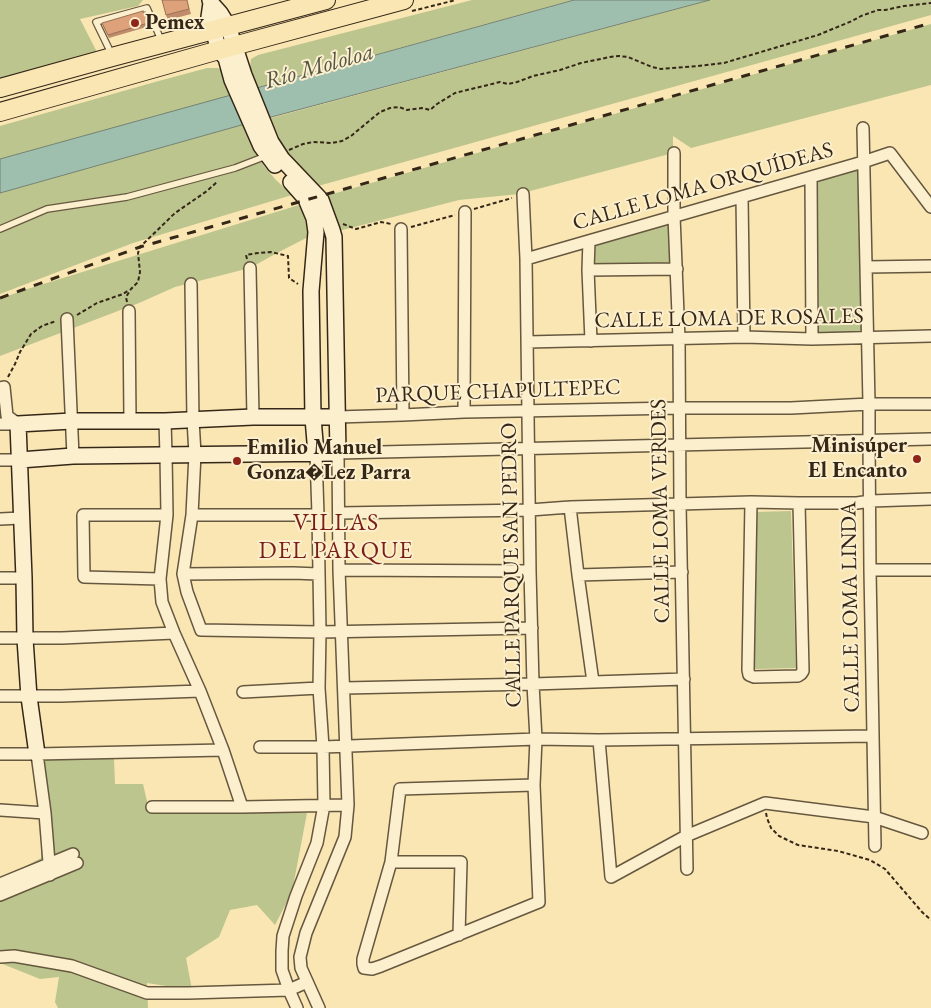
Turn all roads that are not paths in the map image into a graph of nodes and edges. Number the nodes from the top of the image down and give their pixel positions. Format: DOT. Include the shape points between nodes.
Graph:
graph roads {
  1 [pos="326,0"];
  2 [pos="404,0"];
  3 [pos="210,2"];
  4 [pos="220,28"];
  5 [pos="163,44"];
  6 [pos="226,48"];
  7 [pos="112,57"];
  8 [pos="0,88"];
  9 [pos="0,112"];
  10 [pos="863,128"];
  11 [pos="270,149"];
  12 [pos="674,153"];
  13 [pos="863,162"];
  14 [pos="811,177"];
  15 [pos="523,194"];
  16 [pos="742,197"];
  17 [pos="931,207"];
  18 [pos="464,212"];
  19 [pos="674,216"];
  20 [pos="331,224"];
  21 [pos="0,229"];
  22 [pos="400,230"];
  23 [pos="316,232"];
  24 [pos="589,240"];
  25 [pos="526,259"];
  26 [pos="931,266"];
  27 [pos="866,267"];
  28 [pos="250,268"];
  29 [pos="588,270"];
  30 [pos="677,270"];
  31 [pos="191,284"];
  32 [pos="129,312"];
  33 [pos="67,319"];
  34 [pos="931,336"];
  35 [pos="744,337"];
  36 [pos="867,338"];
  37 [pos="679,339"];
  38 [pos="812,339"];
  39 [pos="592,341"];
  40 [pos="528,342"];
  41 [pos="0,388"];
  42 [pos="869,404"];
  43 [pos="931,404"];
  44 [pos="679,408"];
  45 [pos="528,411"];
  46 [pos="464,412"];
  47 [pos="403,415"];
  48 [pos="253,417"];
  49 [pos="337,417"];
  50 [pos="313,418"];
  51 [pos="130,420"];
  52 [pos="193,420"];
  53 [pos="72,421"];
  54 [pos="164,421"];
  55 [pos="0,424"];
  56 [pos="18,424"];
  57 [pos="931,439"];
  58 [pos="869,441"];
  59 [pos="679,444"];
  60 [pos="530,448"];
  61 [pos="338,453"];
  62 [pos="195,454"];
  63 [pos="316,454"];
  64 [pos="166,455"];
  65 [pos="73,456"];
  66 [pos="0,460"];
  67 [pos="20,460"];
  68 [pos="931,499"];
  69 [pos="870,501"];
  70 [pos="751,502"];
  71 [pos="799,503"];
  72 [pos="680,504"];
  73 [pos="570,507"];
  74 [pos="530,510"];
  75 [pos="339,513"];
  76 [pos="167,514"];
  77 [pos="192,515"];
  78 [pos="318,515"];
  79 [pos="0,518"];
  80 [pos="21,518"];
  81 [pos="339,570"];
  82 [pos="870,570"];
  83 [pos="930,570"];
  84 [pos="530,571"];
  85 [pos="682,572"];
  86 [pos="183,574"];
  87 [pos="318,574"];
  88 [pos="578,575"];
  89 [pos="0,578"];
  90 [pos="24,578"];
  91 [pos="160,579"];
  92 [pos="532,628"];
  93 [pos="341,631"];
  94 [pos="320,632"];
  95 [pos="174,633"];
  96 [pos="0,638"];
  97 [pos="25,639"];
  98 [pos="684,679"];
  99 [pos="593,682"];
  100 [pos="533,684"];
  101 [pos="319,688"];
  102 [pos="344,688"];
  103 [pos="200,691"];
  104 [pos="243,692"];
  105 [pos="0,696"];
  106 [pos="29,696"];
  107 [pos="872,736"];
  108 [pos="684,739"];
  109 [pos="536,740"];
  110 [pos="599,740"];
  111 [pos="346,746"];
  112 [pos="260,747"];
  113 [pos="323,747"];
  114 [pos="223,750"];
  115 [pos="0,754"];
  116 [pos="37,754"];
  117 [pos="534,785"];
  118 [pos="324,805"];
  119 [pos="348,805"];
  120 [pos="152,807"];
  121 [pos="242,807"];
  122 [pos="0,810"];
  123 [pos="45,812"];
  124 [pos="874,817"];
  125 [pos="922,833"];
  126 [pos="686,836"];
  127 [pos="875,846"];
  128 [pos="75,859"];
  129 [pos="391,862"];
  130 [pos="49,869"];
  131 [pos="688,869"];
  132 [pos="0,884"];
  133 [pos="0,895"];
  134 [pos="459,935"];
  135 [pos="0,957"];
  136 [pos="307,982"];
  137 [pos="289,990"];
  138 [pos="297,1008"];
  139 [pos="319,1008"];
  1 -- 4 [label="main road"];
  2 -- 6 [label="main road"];
  3 -- 4 [label="street" via="220,13"];
  4 -- 5 [label="main road"];
  4 -- 6 [label="street"];
  5 -- 7 [label="main road"];
  5 -- 7 [label="lane" via="147,8 96,22"];
  6 -- 9 [label="main road"];
  6 -- 11 [label="street" via="226,58 238,77"];
  7 -- 8 [label="main road"];
  10 -- 13 [label="street, CALLE LOMA LINDA"];
  11 -- 20 [label="street" via="321,200"];
  11 -- 21 [label="lane" via="264,158 235,168 127,197 46,209"];
  11 -- 23 [label="street" via="281,173 306,200"];
  12 -- 19 [label="street, CALLE LOMA VERDES"];
  13 -- 14 [label="street, CALLE LOMA ORQUÍDEAS"];
  13 -- 17 [label="street, CALLE LOMA ORQUÍDEAS" via="890,152"];
  13 -- 27 [label="street, CALLE LOMA LINDA"];
  14 -- 16 [label="street, CALLE LOMA ORQUÍDEAS"];
  14 -- 38 [label="street"];
  15 -- 25 [label="street, CALLE PARQUE SAN PEDRO"];
  16 -- 19 [label="street, CALLE LOMA ORQUÍDEAS"];
  16 -- 35 [label="street"];
  18 -- 46 [label="street"];
  19 -- 24 [label="street, CALLE LOMA ORQUÍDEAS"];
  19 -- 30 [label="street, CALLE LOMA VERDES"];
  20 -- 23 [label="street"];
  20 -- 49 [label="street" via="334,237"];
  22 -- 47 [label="street"];
  23 -- 50 [label="street" via="311,291"];
  24 -- 25 [label="street, CALLE LOMA ORQUÍDEAS"];
  24 -- 29 [label="street"];
  25 -- 40 [label="street, CALLE PARQUE SAN PEDRO"];
  26 -- 27 [label="street"];
  27 -- 36 [label="street, CALLE LOMA LINDA"];
  28 -- 48 [label="street"];
  29 -- 30 [label="street"];
  29 -- 39 [label="street"];
  30 -- 37 [label="street, CALLE LOMA VERDES"];
  31 -- 52 [label="street"];
  32 -- 51 [label="street"];
  33 -- 53 [label="street"];
  34 -- 36 [label="street, CALLE LOMA DE ROSALES"];
  35 -- 37 [label="street, CALLE LOMA DE ROSALES"];
  35 -- 38 [label="street, CALLE LOMA DE ROSALES"];
  36 -- 38 [label="street, CALLE LOMA DE ROSALES"];
  36 -- 42 [label="street, CALLE LOMA LINDA"];
  37 -- 39 [label="street, CALLE LOMA DE ROSALES"];
  37 -- 44 [label="street, CALLE LOMA VERDES"];
  39 -- 40 [label="street, CALLE LOMA DE ROSALES"];
  40 -- 45 [label="street, CALLE PARQUE SAN PEDRO"];
  41 -- 56 [label="street" via="4,387 7,416"];
  42 -- 43 [label="street, PARQUE CHAPULTEPEC"];
  42 -- 44 [label="street, PARQUE CHAPULTEPEC"];
  42 -- 58 [label="street, CALLE LOMA LINDA"];
  44 -- 45 [label="street, PARQUE CHAPULTEPEC"];
  44 -- 59 [label="street, CALLE LOMA VERDES"];
  45 -- 46 [label="street, PARQUE CHAPULTEPEC"];
  45 -- 60 [label="street, CALLE PARQUE SAN PEDRO"];
  46 -- 47 [label="street, PARQUE CHAPULTEPEC"];
  47 -- 49 [label="street, PARQUE CHAPULTEPEC"];
  48 -- 50 [label="street"];
  48 -- 52 [label="street"];
  49 -- 50 [label="street"];
  49 -- 61 [label="street"];
  50 -- 63 [label="street"];
  51 -- 53 [label="street"];
  51 -- 54 [label="street"];
  52 -- 54 [label="street"];
  52 -- 62 [label="street"];
  53 -- 56 [label="street"];
  53 -- 65 [label="street"];
  54 -- 64 [label="street"];
  55 -- 56 [label="street"];
  56 -- 67 [label="street"];
  57 -- 58 [label="street"];
  58 -- 59 [label="street"];
  58 -- 69 [label="street, CALLE LOMA LINDA"];
  59 -- 60 [label="street"];
  59 -- 72 [label="street, CALLE LOMA VERDES"];
  60 -- 61 [label="street"];
  60 -- 74 [label="street, CALLE PARQUE SAN PEDRO"];
  61 -- 63 [label="street"];
  61 -- 75 [label="street"];
  62 -- 63 [label="street"];
  62 -- 64 [label="street"];
  62 -- 77 [label="street"];
  63 -- 78 [label="street"];
  64 -- 65 [label="street"];
  64 -- 76 [label="street"];
  65 -- 67 [label="street"];
  66 -- 67 [label="street"];
  67 -- 80 [label="street"];
  68 -- 69 [label="street"];
  69 -- 71 [label="street"];
  69 -- 82 [label="street, CALLE LOMA LINDA"];
  70 -- 71 [label="street"];
  70 -- 71 [label="street" via="748,670 754,677 798,676 803,671"];
  70 -- 72 [label="street"];
  72 -- 73 [label="street"];
  72 -- 85 [label="street, CALLE LOMA VERDES"];
  73 -- 74 [label="street"];
  73 -- 88 [label="street"];
  74 -- 75 [label="street"];
  74 -- 84 [label="street, CALLE PARQUE SAN PEDRO"];
  75 -- 81 [label="street"];
  76 -- 91 [label="street"];
  76 -- 91 [label="street" via="83,515 84,577"];
  77 -- 78 [label="street"];
  77 -- 86 [label="street"];
  78 -- 87 [label="street"];
  79 -- 80 [label="street"];
  80 -- 90 [label="street"];
  81 -- 84 [label="street"];
  81 -- 93 [label="street"];
  82 -- 83 [label="street"];
  82 -- 107 [label="street, CALLE LOMA LINDA"];
  84 -- 92 [label="street, CALLE PARQUE SAN PEDRO"];
  85 -- 88 [label="street"];
  85 -- 98 [label="street, CALLE LOMA VERDES"];
  86 -- 87 [label="street"];
  86 -- 94 [label="street" via="201,630"];
  87 -- 94 [label="street"];
  88 -- 99 [label="street"];
  89 -- 90 [label="street"];
  90 -- 97 [label="street"];
  91 -- 95 [label="street" via="162,602"];
  92 -- 93 [label="street"];
  92 -- 100 [label="street, CALLE PARQUE SAN PEDRO"];
  93 -- 94 [label="street"];
  93 -- 102 [label="street"];
  94 -- 101 [label="street"];
  95 -- 97 [label="street"];
  95 -- 103 [label="street"];
  96 -- 97 [label="street"];
  97 -- 106 [label="street"];
  98 -- 99 [label="street"];
  98 -- 108 [label="street, CALLE LOMA VERDES"];
  99 -- 100 [label="street"];
  100 -- 102 [label="street"];
  100 -- 109 [label="street, CALLE PARQUE SAN PEDRO"];
  101 -- 104 [label="street"];
  101 -- 113 [label="street"];
  102 -- 111 [label="street"];
  103 -- 106 [label="street"];
  103 -- 114 [label="street"];
  105 -- 106 [label="street"];
  106 -- 116 [label="street"];
  107 -- 108 [label="street"];
  107 -- 124 [label="street, CALLE LOMA LINDA"];
  108 -- 110 [label="street"];
  108 -- 126 [label="street, CALLE LOMA VERDES"];
  109 -- 110 [label="street"];
  109 -- 111 [label="street"];
  109 -- 117 [label="street, CALLE PARQUE SAN PEDRO"];
  110 -- 126 [label="street" via="610,877"];
  111 -- 113 [label="street"];
  111 -- 119 [label="street"];
  112 -- 113 [label="street"];
  113 -- 118 [label="street"];
  114 -- 116 [label="street"];
  114 -- 121 [label="street"];
  115 -- 116 [label="street"];
  116 -- 123 [label="street"];
  117 -- 129 [label="street" via="400,789"];
  117 -- 134 [label="street, CALLE PARQUE SAN PEDRO" via="538,902"];
  118 -- 119 [label="street"];
  118 -- 121 [label="street"];
  118 -- 137 [label="street" via="317,843 283,936 282,970"];
  119 -- 136 [label="street" via="345,837 306,933 300,956"];
  120 -- 121 [label="street"];
  122 -- 123 [label="street"];
  123 -- 130 [label="street"];
  124 -- 125 [label="street"];
  124 -- 126 [label="street" via="765,803"];
  124 -- 127 [label="street, CALLE LOMA LINDA"];
  126 -- 131 [label="street, CALLE LOMA VERDES"];
  128 -- 130 [label="street"];
  129 -- 134 [label="street" via="461,862"];
  129 -- 134 [label="street" via="363,959 364,968 381,966"];
  130 -- 132 [label="street"];
  130 -- 133 [label="street"];
  135 -- 137 [label="street" via="14,956 72,966 147,993"];
  136 -- 137 [label="street"];
  136 -- 139 [label="street"];
  137 -- 138 [label="street"];
}
